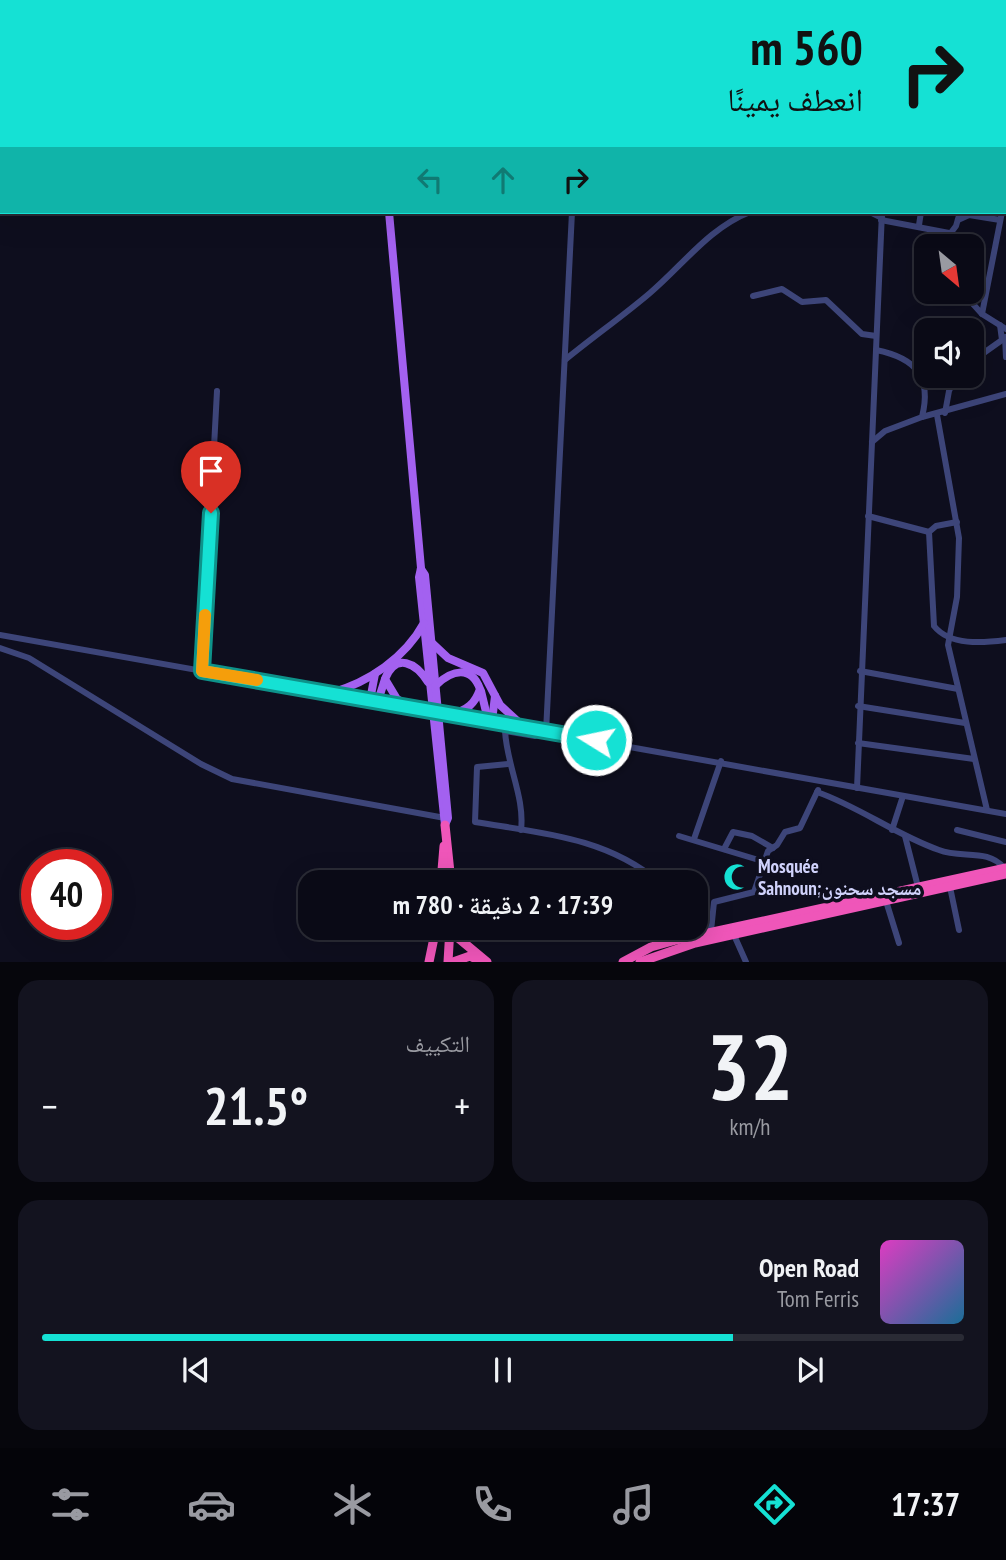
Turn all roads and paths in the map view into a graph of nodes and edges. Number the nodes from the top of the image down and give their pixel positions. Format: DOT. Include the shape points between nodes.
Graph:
graph roads {
  1 [pos="1006,5"];
  2 [pos="1006,36"];
  3 [pos="389,214"];
  4 [pos="572,214"];
  5 [pos="743,214"];
  6 [pos="921,214"];
  7 [pos="960,214"];
  8 [pos="1002,214"];
  9 [pos="882,217"];
  10 [pos="958,220"];
  11 [pos="1000,220"];
  12 [pos="919,225"];
  13 [pos="949,233"];
  14 [pos="753,296"];
  15 [pos="973,304"];
  16 [pos="982,314"];
  17 [pos="1003,327"];
  18 [pos="876,336"];
  19 [pos="1004,338"];
  20 [pos="876,350"];
  21 [pos="984,353"];
  22 [pos="1006,357"];
  23 [pos="565,360"];
  24 [pos="950,388"];
  25 [pos="217,391"];
  26 [pos="1006,394"];
  27 [pos="945,413"];
  28 [pos="937,415"];
  29 [pos="922,418"];
  30 [pos="872,442"];
  31 [pos="868,516"];
  32 [pos="957,522"];
  33 [pos="929,532"];
  34 [pos="421,568"];
  35 [pos="424,623"];
  36 [pos="0,635"];
  37 [pos="16,638"];
  38 [pos="949,638"];
  39 [pos="1006,640"];
  40 [pos="432,643"];
  41 [pos="0,648"];
  42 [pos="13,650"];
  43 [pos="202,671"];
  44 [pos="860,671"];
  45 [pos="375,674"];
  46 [pos="385,679"];
  47 [pos="433,684"];
  48 [pos="481,689"];
  49 [pos="958,689"];
  50 [pos="331,693"];
  51 [pos="495,694"];
  52 [pos="374,701"];
  53 [pos="859,706"];
  54 [pos="410,707"];
  55 [pos="452,713"];
  56 [pos="490,720"];
  57 [pos="965,723"];
  58 [pos="524,727"];
  59 [pos="546,732"];
  60 [pos="858,743"];
  61 [pos="974,759"];
  62 [pos="721,761"];
  63 [pos="508,764"];
  64 [pos="822,782"];
  65 [pos="857,788"];
  66 [pos="817,792"];
  67 [pos="903,796"];
  68 [pos="987,810"];
  69 [pos="1006,814"];
  70 [pos="445,823"];
  71 [pos="521,830"];
  72 [pos="892,830"];
  73 [pos="957,830"];
  74 [pos="679,836"];
  75 [pos="905,836"];
  76 [pos="694,839"];
  77 [pos="1006,842"];
  78 [pos="773,848"];
  79 [pos="724,849"];
  80 [pos="762,861"];
  81 [pos="442,870"];
  82 [pos="450,870"];
  83 [pos="642,870"];
  84 [pos="1005,870"];
  85 [pos="918,887"];
  86 [pos="950,887"];
  87 [pos="887,901"];
  88 [pos="803,916"];
  89 [pos="708,928"];
  90 [pos="959,930"];
  91 [pos="714,934"];
  92 [pos="734,934"];
  93 [pos="433,940"];
  94 [pos="451,940"];
  95 [pos="460,940"];
  96 [pos="899,943"];
  97 [pos="429,961"];
  98 [pos="450,961"];
  99 [pos="484,961"];
  100 [pos="623,961"];
  101 [pos="640,961"];
  102 [pos="746,961"];
  1 -- 2 [label="street"];
  3 -- 34 [label="main road"];
  4 -- 23 [label="street"];
  5 -- 23 [label="street" via="733,217 651,292"];
  6 -- 12 [label="street"];
  7 -- 10 [label="street"];
  8 -- 11 [label="street"];
  9 -- 12 [label="street"];
  9 -- 18 [label="street"];
  10 -- 11 [label="street" via="969,215"];
  10 -- 13 [label="street"];
  11 -- 16 [label="street"];
  12 -- 13 [label="street"];
  14 -- 18 [label="street" via="782,289 802,302 826,300 862,334"];
  15 -- 16 [label="street"];
  16 -- 17 [label="street"];
  17 -- 19 [label="street"];
  18 -- 20 [label="street"];
  19 -- 21 [label="street"];
  19 -- 22 [label="street"];
  20 -- 29 [label="street" via="892,354 923,375"];
  20 -- 30 [label="street"];
  23 -- 59 [label="street"];
  24 -- 27 [label="street"];
  25 -- 43 [label="street"];
  26 -- 27 [label="street"];
  27 -- 28 [label="street"];
  28 -- 29 [label="street"];
  28 -- 32 [label="street"];
  29 -- 30 [label="street" via="886,431"];
  30 -- 31 [label="street"];
  31 -- 33 [label="street"];
  31 -- 44 [label="street"];
  32 -- 33 [label="street"];
  32 -- 38 [label="street" via="957,597"];
  33 -- 38 [label="street" via="933,622"];
  34 -- 35 [label="main road"];
  34 -- 40 [label="main road"];
  35 -- 45 [label="main road" via="414,643"];
  35 -- 47 [label="main road"];
  36 -- 37 [label="street"];
  37 -- 42 [label="street"];
  37 -- 43 [label="street"];
  38 -- 39 [label="street"];
  38 -- 49 [label="street"];
  40 -- 47 [label="main road"];
  40 -- 51 [label="main road" via="448,658 483,673"];
  41 -- 42 [label="street"];
  42 -- 70 [label="street" via="232,779"];
  43 -- 50 [label="street"];
  44 -- 49 [label="street"];
  44 -- 53 [label="street"];
  45 -- 50 [label="main road" via="354,687"];
  45 -- 52 [label="main road"];
  46 -- 47 [label="main road" via="391,669 409,663"];
  46 -- 52 [label="main road"];
  46 -- 54 [label="main road" via="397,699"];
  47 -- 48 [label="main road" via="464,671"];
  47 -- 70 [label="main road"];
  48 -- 55 [label="main road" via="471,706"];
  48 -- 56 [label="main road"];
  49 -- 57 [label="street"];
  50 -- 52 [label="street"];
  51 -- 56 [label="main road"];
  51 -- 58 [label="main road" via="508,715"];
  52 -- 54 [label="street"];
  53 -- 57 [label="street"];
  53 -- 60 [label="street"];
  54 -- 55 [label="street"];
  55 -- 56 [label="street"];
  56 -- 58 [label="street"];
  57 -- 61 [label="street"];
  58 -- 59 [label="street"];
  59 -- 62 [label="street"];
  59 -- 63 [label="street" via="535,736 506,730"];
  60 -- 61 [label="street"];
  60 -- 65 [label="street"];
  61 -- 68 [label="street"];
  62 -- 64 [label="street"];
  62 -- 76 [label="street"];
  63 -- 71 [label="street" via="521,804"];
  63 -- 71 [label="street" via="477,767 473,819"];
  64 -- 65 [label="street"];
  64 -- 66 [label="street"];
  65 -- 67 [label="street"];
  66 -- 72 [label="street"];
  66 -- 78 [label="street" via="800,828 785,832"];
  67 -- 68 [label="street"];
  67 -- 72 [label="street"];
  68 -- 69 [label="street"];
  70 -- 81 [label="highway"];
  70 -- 82 [label="highway"];
  71 -- 83 [label="street" via="601,846"];
  72 -- 75 [label="street"];
  73 -- 77 [label="street"];
  74 -- 76 [label="street"];
  75 -- 84 [label="street" via="941,851 991,857"];
  75 -- 85 [label="street"];
  76 -- 79 [label="street"];
  78 -- 79 [label="street" via="733,832"];
  78 -- 80 [label="street"];
  79 -- 80 [label="street"];
  80 -- 91 [label="street" via="754,892 714,902"];
  84 -- 85 [label="highway"];
  84 -- 86 [label="highway"];
  85 -- 88 [label="highway"];
  86 -- 87 [label="highway"];
  86 -- 90 [label="street"];
  87 -- 88 [label="highway"];
  87 -- 96 [label="street"];
  88 -- 91 [label="highway"];
  88 -- 92 [label="highway"];
  89 -- 91 [label="street"];
  91 -- 92 [label="highway"];
  91 -- 100 [label="highway" via="651,947"];
  91 -- 101 [label="highway"];
  92 -- 102 [label="street"];
  93 -- 97 [label="highway"];
  94 -- 98 [label="highway"];
  95 -- 99 [label="highway"];
  98 -- 99 [label="highway" via="470,956"];
}
